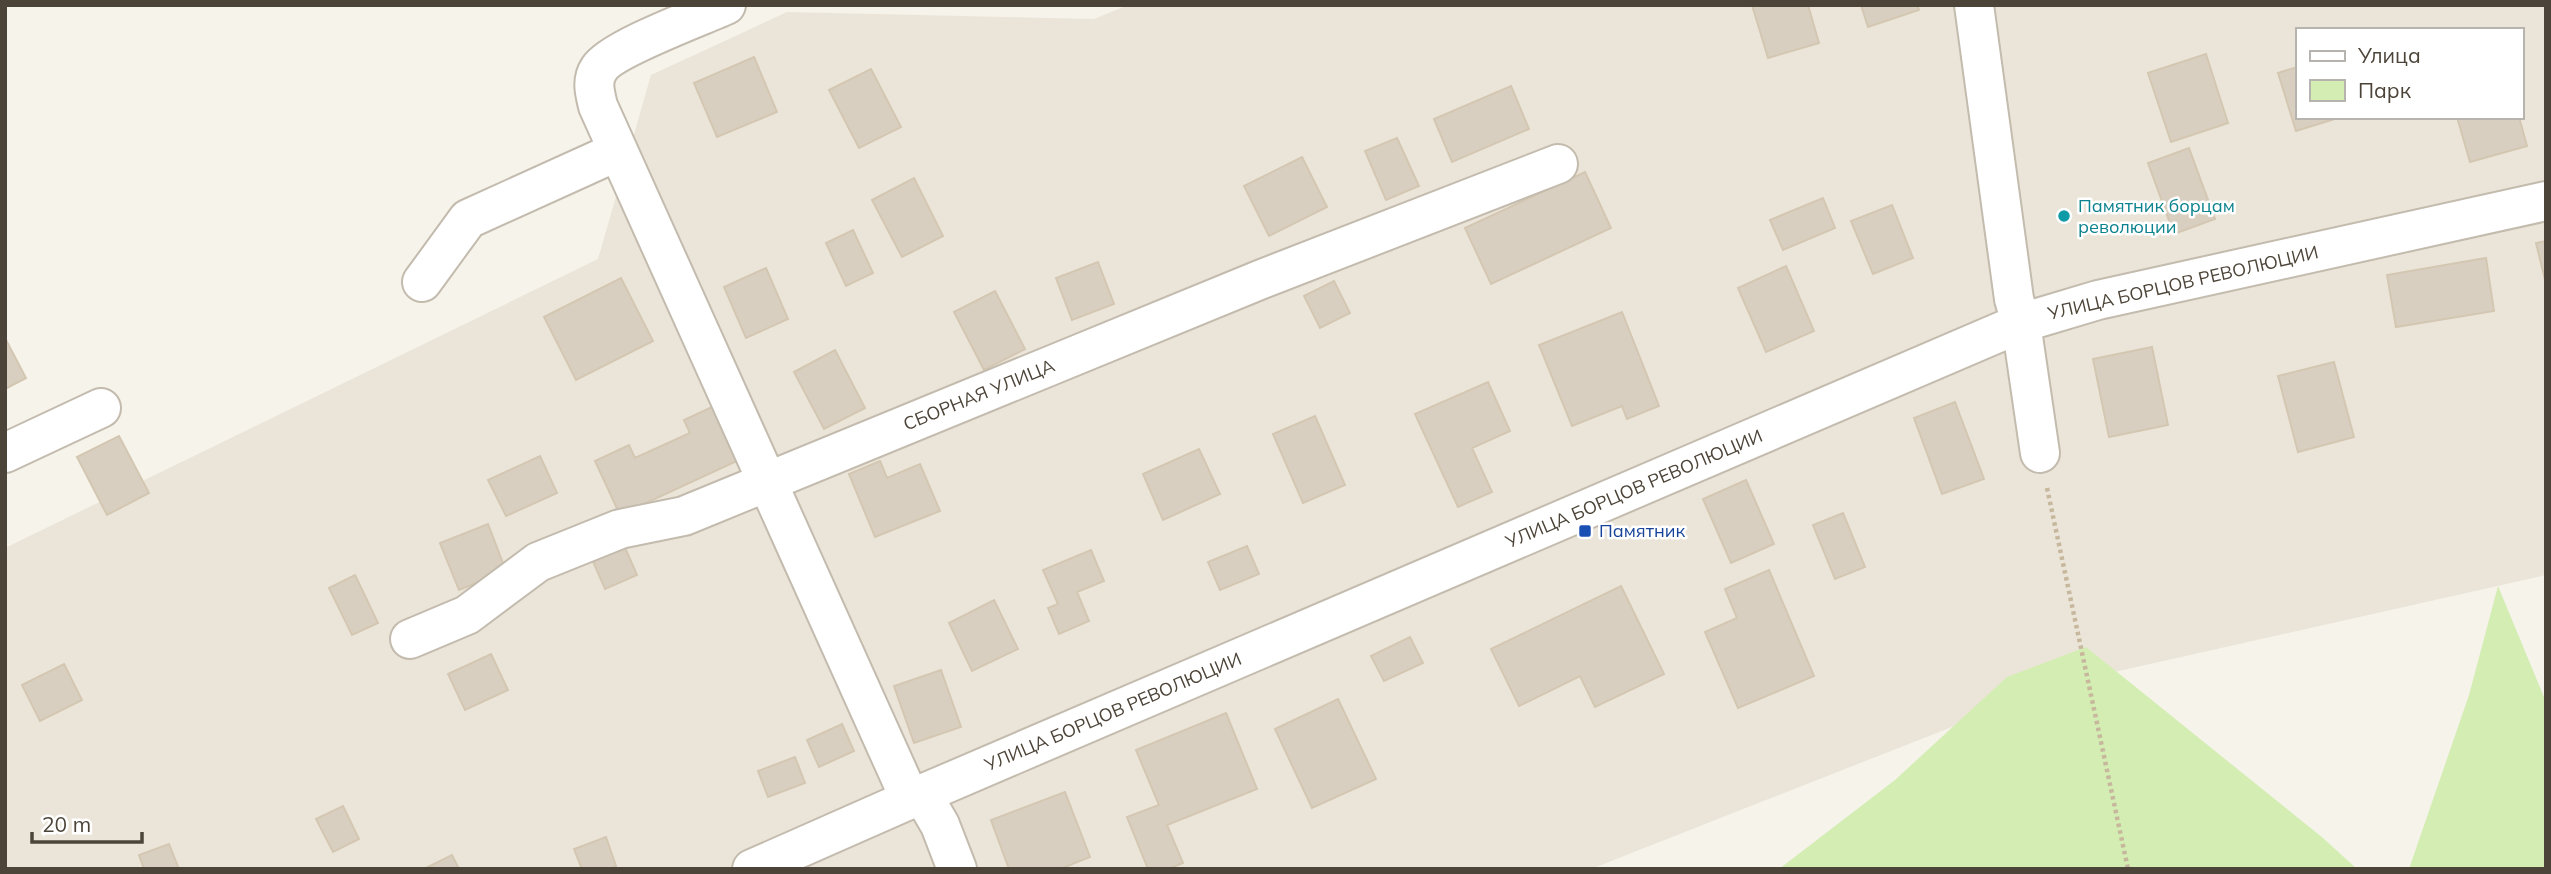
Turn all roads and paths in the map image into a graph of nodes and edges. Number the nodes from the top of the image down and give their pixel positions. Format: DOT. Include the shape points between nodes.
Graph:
graph roads {
  1 [pos="726,5"];
  2 [pos="1974,5"];
  3 [pos="618,151"];
  4 [pos="1558,164"];
  5 [pos="2546,201"];
  6 [pos="422,282"];
  7 [pos="2021,323"];
  8 [pos="100,408"];
  9 [pos="5,453"];
  10 [pos="2039,453"];
  11 [pos="767,482"];
  12 [pos="410,639"];
  13 [pos="916,796"];
  14 [pos="752,869"];
  15 [pos="957,869"];
  16 [pos="2128,869"];
  1 -- 3 [label="street" via="615,54 599,68 593,85"];
  2 -- 7 [label="street"];
  3 -- 6 [label="street" via="468,219"];
  3 -- 11 [label="street"];
  4 -- 11 [label="street, СБОРНАЯ УЛИЦА" via="1262,279"];
  5 -- 7 [label="street, УЛИЦА БОРЦОВ РЕВОЛЮЦИИ" via="2098,299"];
  7 -- 10 [label="street"];
  7 -- 13 [label="street, УЛИЦА БОРЦОВ РЕВОЛЮЦИИ"];
  8 -- 9 [label="street"];
  10 -- 16 [label="path"];
  11 -- 12 [label="street, СБОРНАЯ УЛИЦА" via="684,516 620,529 538,562 467,615"];
  11 -- 13 [label="street"];
  13 -- 14 [label="street, УЛИЦА БОРЦОВ РЕВОЛЮЦИИ"];
  13 -- 15 [label="street" via="940,825"];
}
